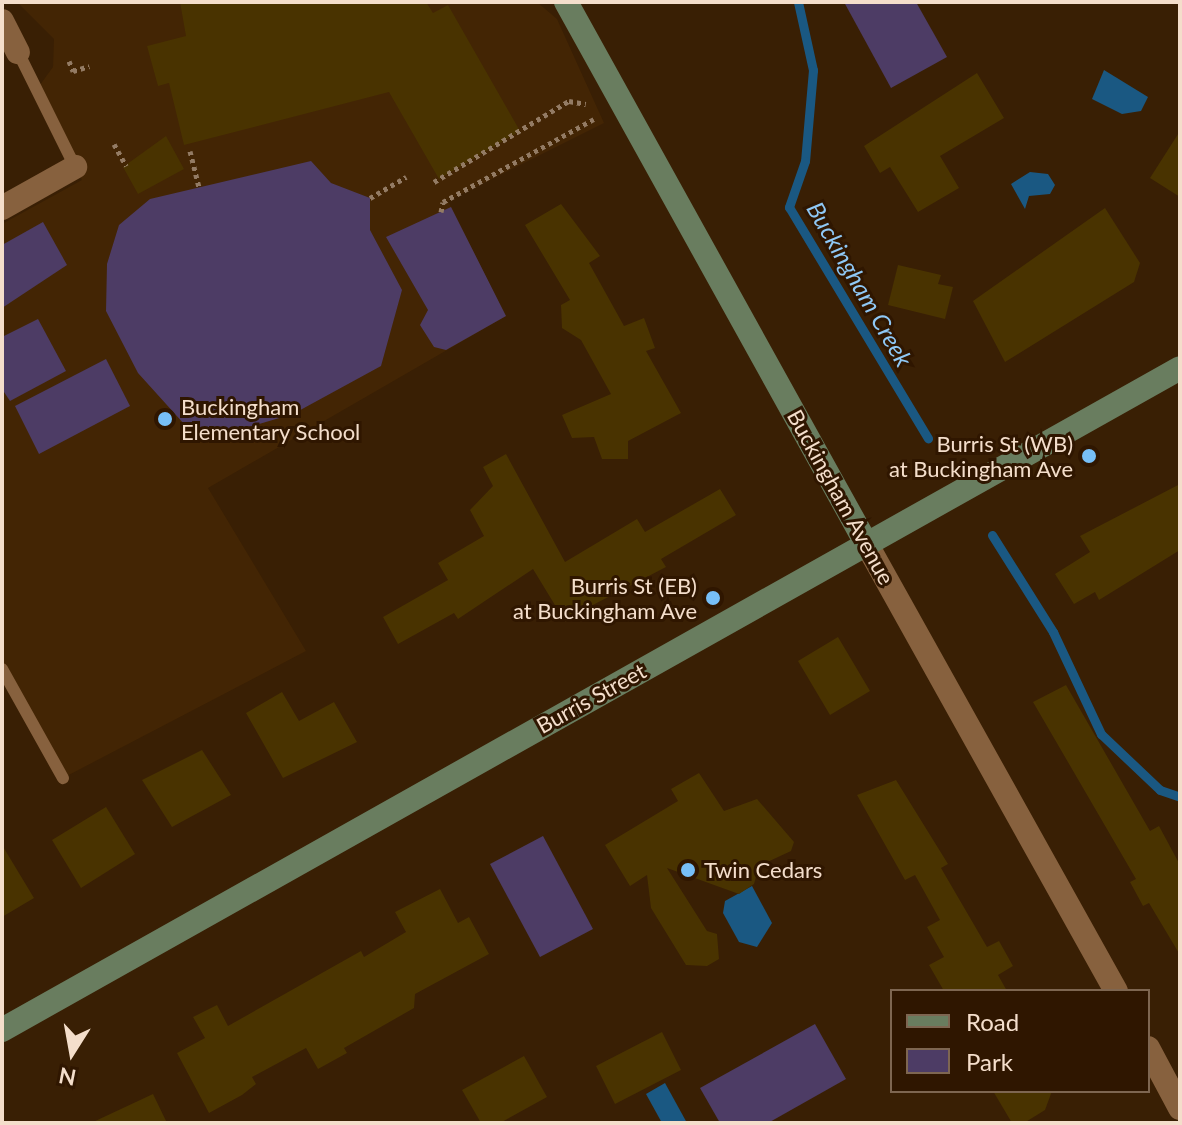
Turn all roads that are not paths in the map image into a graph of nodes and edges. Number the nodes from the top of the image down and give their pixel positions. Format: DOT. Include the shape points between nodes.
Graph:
graph roads {
  1 [pos="566,2"];
  2 [pos="2,21"];
  3 [pos="18,52"];
  4 [pos="75,167"];
  5 [pos="2,208"];
  6 [pos="1180,368"];
  7 [pos="866,543"];
  8 [pos="2,669"];
  9 [pos="63,778"];
  10 [pos="1115,989"];
  11 [pos="2,1030"];
  12 [pos="1150,1052"];
  13 [pos="1180,1108"];
  1 -- 7 [label="street, Buckingham Avenue"];
  2 -- 3 [label="street"];
  3 -- 4 [label="lane"];
  4 -- 5 [label="street"];
  6 -- 7 [label="street, Burris Street"];
  7 -- 10 [label="street, Buckingham Avenue"];
  7 -- 11 [label="street, Burris Street"];
  8 -- 9 [label="lane"];
  12 -- 13 [label="street"];
}
